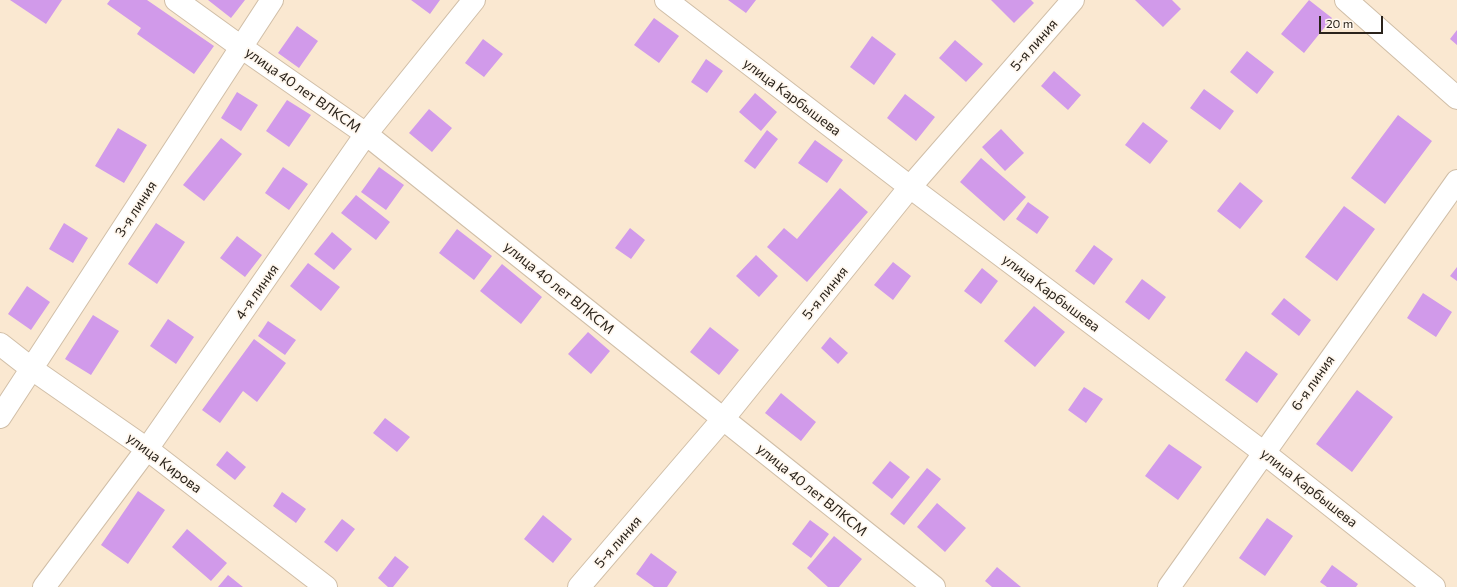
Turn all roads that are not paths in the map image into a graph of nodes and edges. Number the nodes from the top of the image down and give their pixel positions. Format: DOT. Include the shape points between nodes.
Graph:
graph roads {
  1 [pos="176,0"];
  2 [pos="272,0"];
  3 [pos="474,0"];
  4 [pos="666,0"];
  5 [pos="1073,0"];
  6 [pos="1346,0"];
  7 [pos="241,47"];
  8 [pos="1457,98"];
  9 [pos="366,134"];
  10 [pos="1457,181"];
  11 [pos="910,187"];
  12 [pos="0,344"];
  13 [pos="32,368"];
  14 [pos="0,417"];
  15 [pos="723,419"];
  16 [pos="147,449"];
  17 [pos="1263,452"];
  18 [pos="44,587"];
  19 [pos="326,587"];
  20 [pos="579,587"];
  21 [pos="934,587"];
  22 [pos="1169,587"];
  23 [pos="1434,587"];
  1 -- 7 [label="street, улица 40 лет ВЛКСМ"];
  2 -- 7 [label="street, 3-я линия"];
  3 -- 9 [label="street, 4-я линия"];
  4 -- 11 [label="street, улица Карбышева"];
  5 -- 11 [label="street, 5-я линия"];
  6 -- 8 [label="street"];
  7 -- 9 [label="street, улица 40 лет ВЛКСМ"];
  7 -- 13 [label="street, 3-я линия"];
  9 -- 15 [label="street, улица 40 лет ВЛКСМ"];
  9 -- 16 [label="street, 4-я линия"];
  10 -- 17 [label="street, 6-я линия"];
  11 -- 15 [label="street, 5-я линия"];
  11 -- 17 [label="street, улица Карбышева"];
  12 -- 13 [label="street, улица Кирова"];
  13 -- 14 [label="street, 3-я линия"];
  13 -- 16 [label="street, улица Кирова"];
  15 -- 20 [label="street, 5-я линия"];
  15 -- 21 [label="street, улица 40 лет ВЛКСМ"];
  16 -- 18 [label="street, 4-я линия"];
  16 -- 19 [label="street, улица Кирова"];
  17 -- 22 [label="street, 6-я линия"];
  17 -- 23 [label="street, улица Карбышева"];
}
